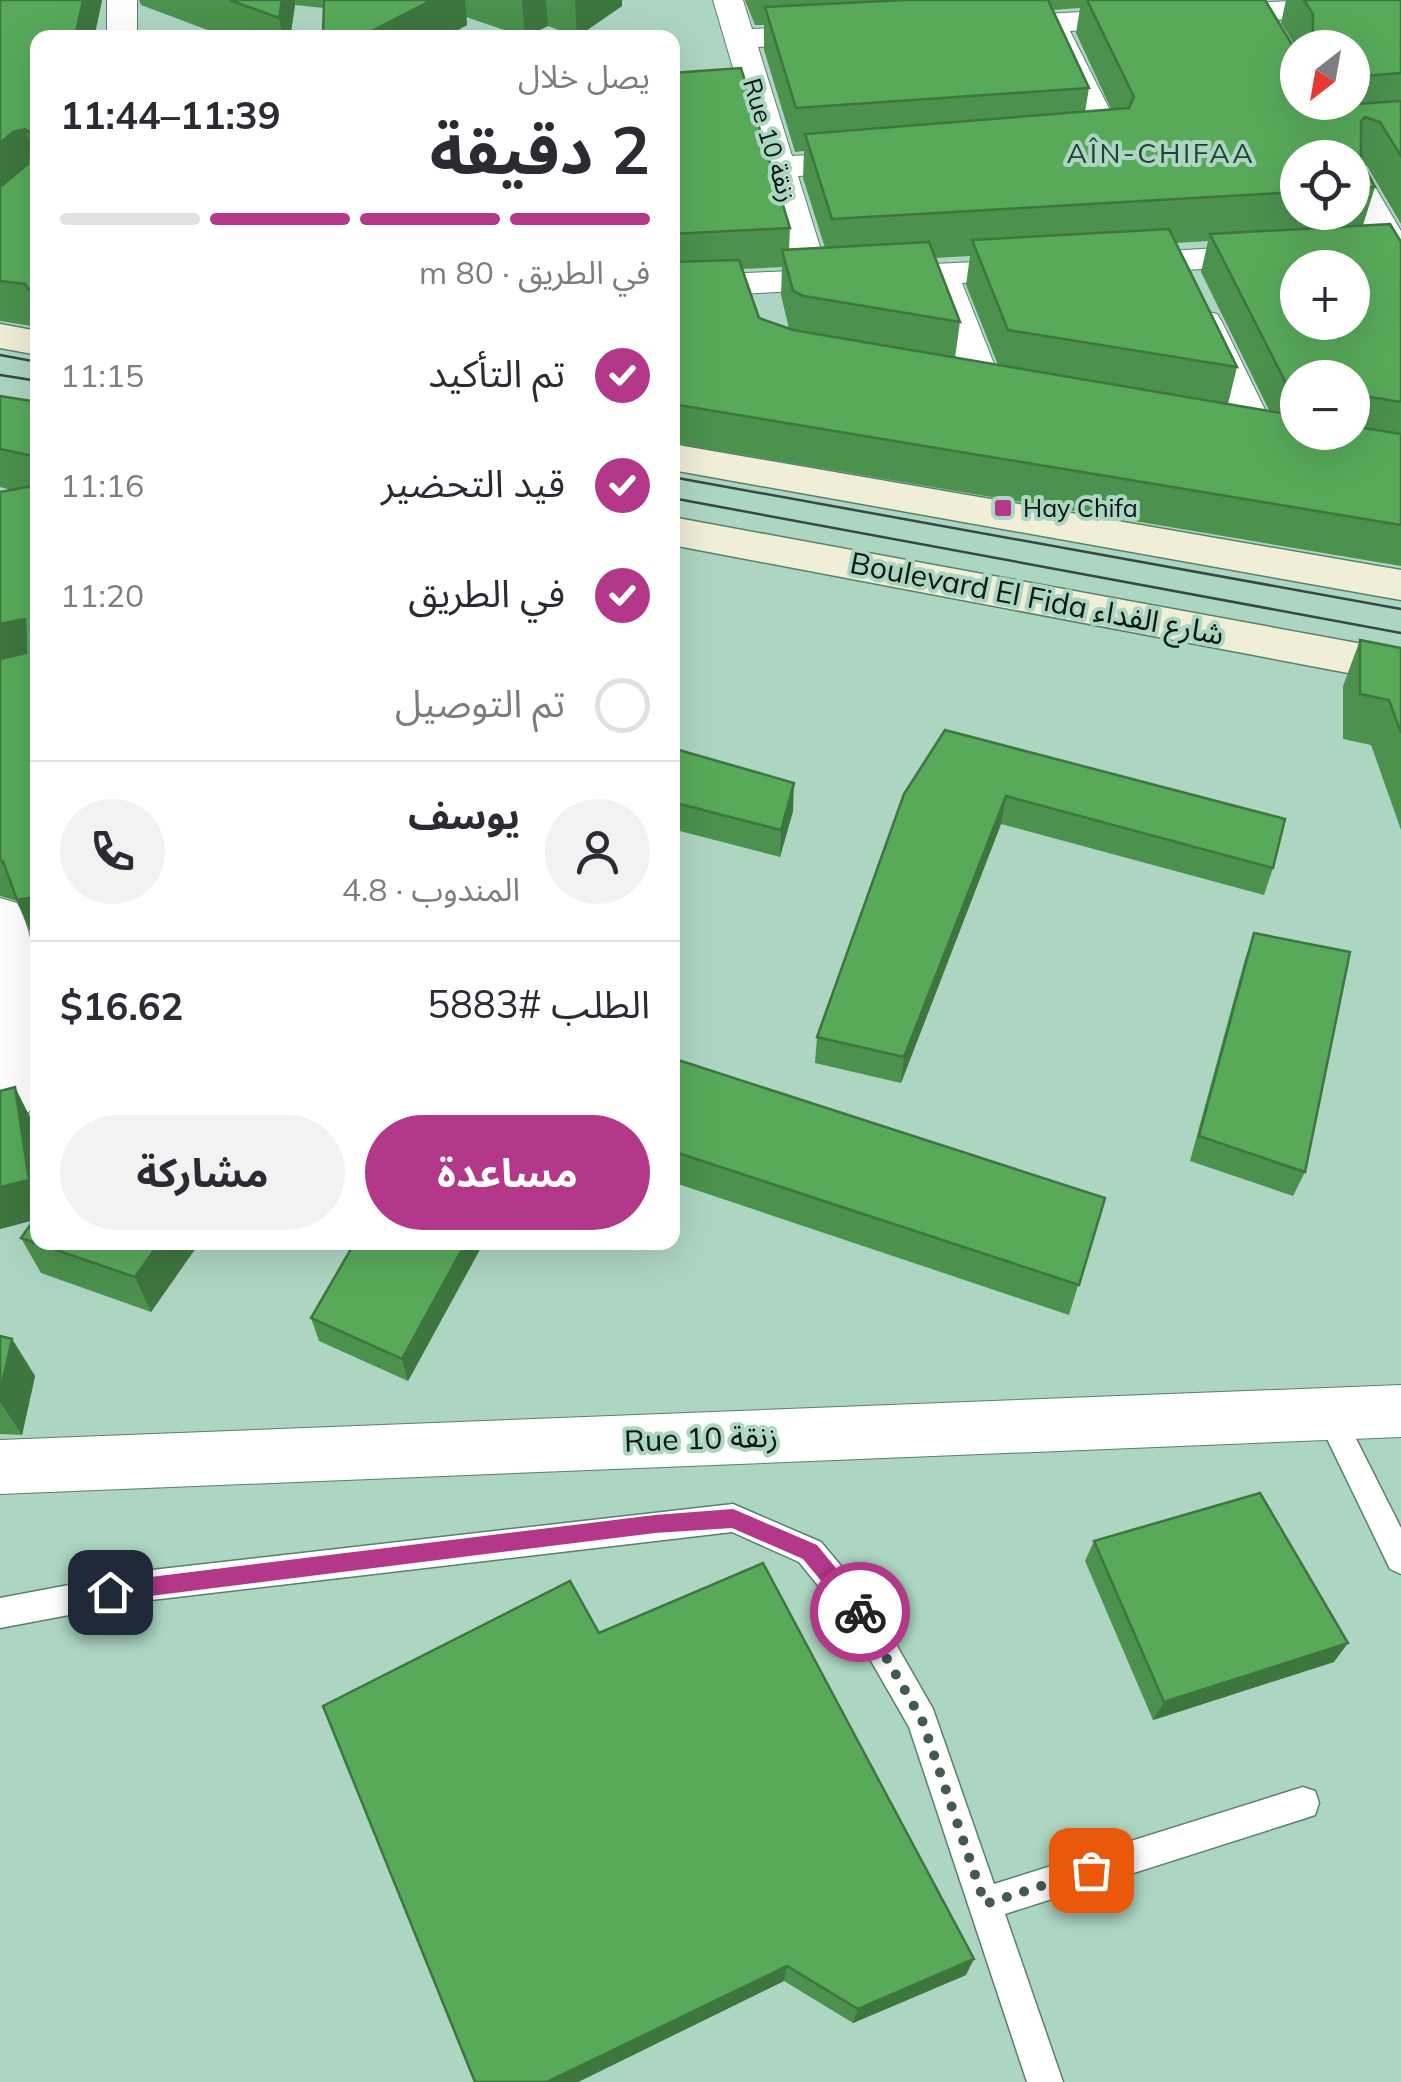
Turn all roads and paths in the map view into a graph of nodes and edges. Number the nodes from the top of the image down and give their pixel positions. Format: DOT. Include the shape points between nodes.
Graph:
graph roads {
  1 [pos="122,0"];
  2 [pos="728,0"];
  3 [pos="1401,4"];
  4 [pos="1255,12"];
  5 [pos="1052,22"];
  6 [pos="955,28"];
  7 [pos="122,30"];
  8 [pos="857,33"];
  9 [pos="740,40"];
  10 [pos="1274,44"];
  11 [pos="1044,150"];
  12 [pos="911,158"];
  13 [pos="779,167"];
  14 [pos="1370,205"];
  15 [pos="1398,252"];
  16 [pos="1174,260"];
  17 [pos="941,274"];
  18 [pos="813,279"];
  19 [pos="756,283"];
  20 [pos="680,287"];
  21 [pos="764,319"];
  22 [pos="0,336"];
  23 [pos="30,341"];
  24 [pos="946,382"];
  25 [pos="984,389"];
  26 [pos="1024,396"];
  27 [pos="1219,428"];
  28 [pos="680,458"];
  29 [pos="680,532"];
  30 [pos="1401,585"];
  31 [pos="1401,667"];
  32 [pos="0,916"];
  33 [pos="0,1106"];
  34 [pos="1401,1411"];
  35 [pos="1330,1414"];
  36 [pos="0,1467"];
  37 [pos="1401,1559"];
  38 [pos="0,1613"];
  39 [pos="1304,1803"];
  40 [pos="985,1904"];
  41 [pos="1044,2082"];
  1 -- 7 [label="street"];
  2 -- 9 [label="street, Rue 10 زنقة"];
  3 -- 4 [label="street"];
  4 -- 5 [label="street"];
  4 -- 10 [label="street"];
  5 -- 6 [label="street"];
  5 -- 11 [label="street" via="1108,138 1100,146"];
  8 -- 9 [label="street"];
  9 -- 13 [label="street, Rue 10 زنقة" via="737,86"];
  12 -- 13 [label="street"];
  13 -- 18 [label="street, Rue 10 زنقة"];
  14 -- 15 [label="street"];
  15 -- 16 [label="street"];
  16 -- 17 [label="street"];
  16 -- 27 [label="street" via="1276,437"];
  17 -- 18 [label="street"];
  17 -- 25 [label="street"];
  18 -- 19 [label="street"];
  19 -- 20 [label="street"];
  19 -- 21 [label="street"];
  22 -- 23 [label="main road"];
  24 -- 25 [label="street"];
  25 -- 26 [label="street"];
  28 -- 30 [label="main road"];
  29 -- 31 [label="main road, Boulevard El Fida شارع الفداء"];
  32 -- 33 [label="street" via="26,1066 22,1087"];
  34 -- 35 [label="street, Rue 10 زنقة"];
  35 -- 36 [label="street, Rue 10 زنقة"];
  35 -- 37 [label="lane"];
  38 -- 40 [label="lane" via="142,1586 733,1518 810,1552 862,1615 922,1720"];
  39 -- 40 [label="lane"];
  40 -- 41 [label="lane"];
}
